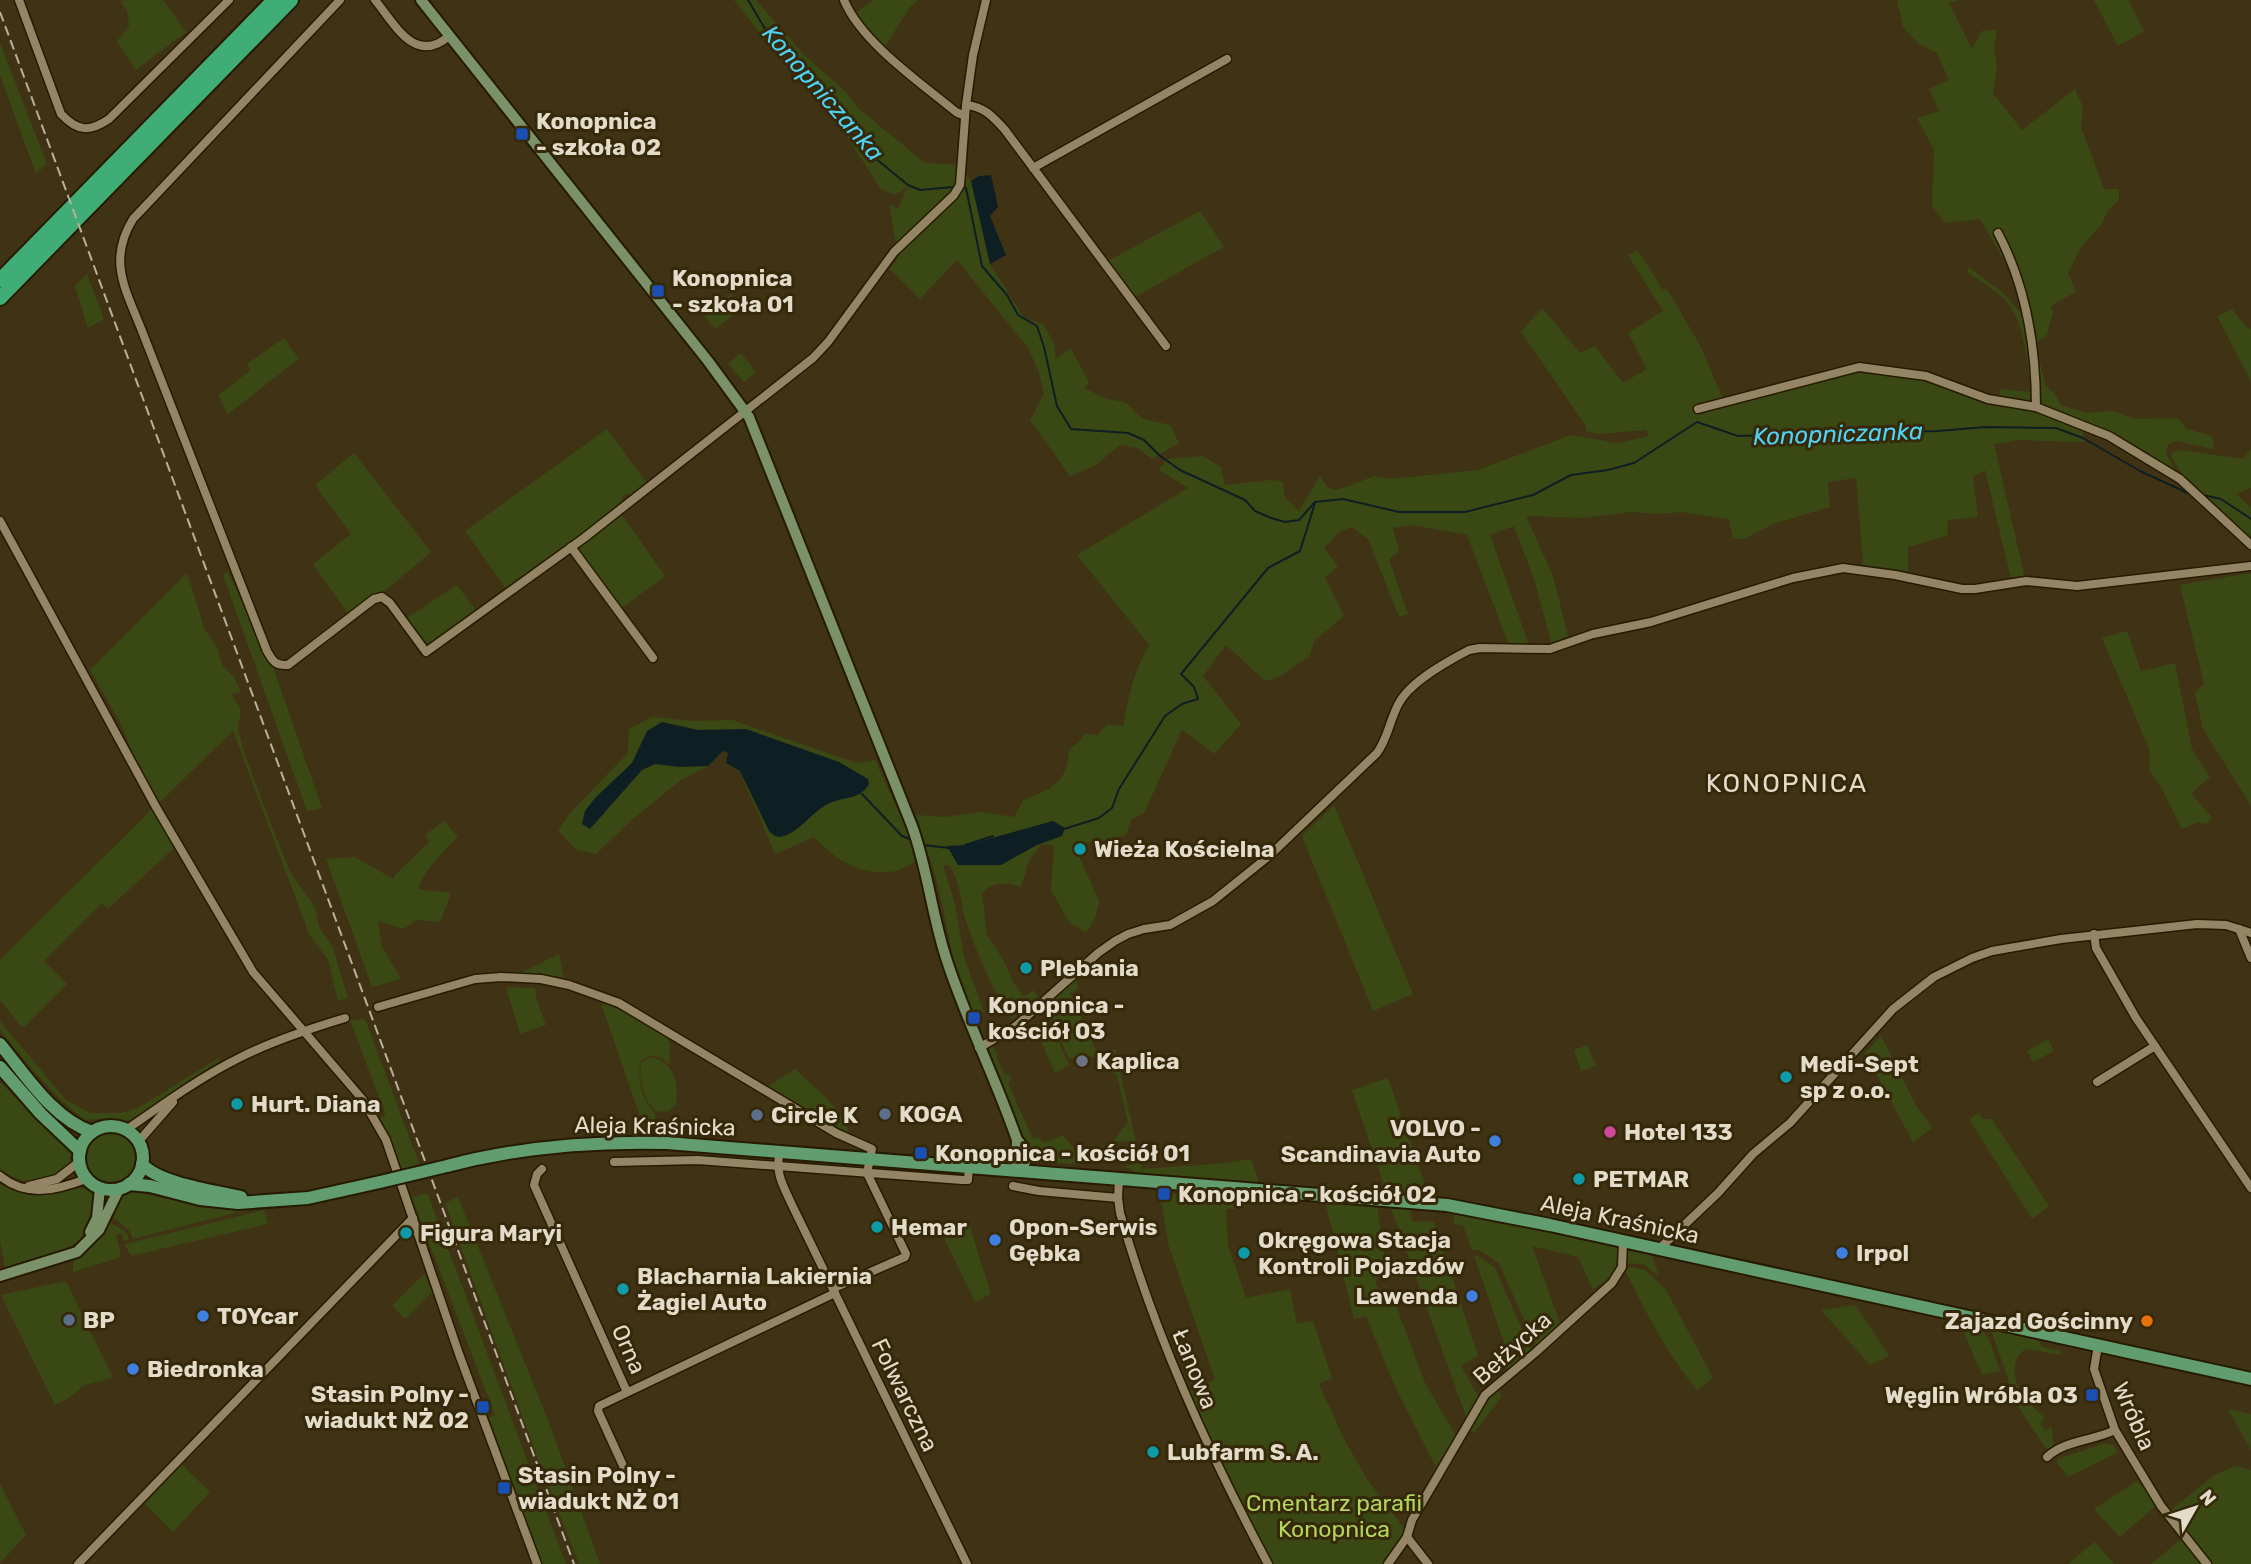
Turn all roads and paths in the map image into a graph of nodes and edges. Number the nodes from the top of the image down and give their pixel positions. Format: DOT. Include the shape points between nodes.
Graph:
graph roads {
  1 [pos="19,0"];
  2 [pos="229,0"];
  3 [pos="274,0"];
  4 [pos="292,0"];
  5 [pos="340,0"];
  6 [pos="375,0"];
  7 [pos="421,0"];
  8 [pos="844,0"];
  9 [pos="986,0"];
  10 [pos="449,36"];
  11 [pos="1227,59"];
  12 [pos="966,105"];
  13 [pos="965,116"];
  14 [pos="1033,168"];
  15 [pos="1998,233"];
  16 [pos="0,280"];
  17 [pos="0,298"];
  18 [pos="1166,346"];
  19 [pos="2036,407"];
  20 [pos="1698,409"];
  21 [pos="746,412"];
  22 [pos="0,521"];
  23 [pos="2251,545"];
  24 [pos="572,547"];
  25 [pos="2251,565"];
  26 [pos="653,658"];
  27 [pos="2239,929"];
  28 [pos="2251,933"];
  29 [pos="2094,934"];
  30 [pos="2251,958"];
  31 [pos="378,1007"];
  32 [pos="345,1018"];
  33 [pos="303,1032"];
  34 [pos="0,1044"];
  35 [pos="2155,1046"];
  36 [pos="979,1048"];
  37 [pos="0,1067"];
  38 [pos="2097,1082"];
  39 [pos="179,1095"];
  40 [pos="126,1130"];
  41 [pos="92,1132"];
  42 [pos="138,1142"];
  43 [pos="780,1152"];
  44 [pos="79,1156"];
  45 [pos="869,1159"];
  46 [pos="614,1162"];
  47 [pos="142,1164"];
  48 [pos="777,1165"];
  49 [pos="969,1167"];
  50 [pos="542,1169"];
  51 [pos="1021,1171"];
  52 [pos="867,1173"];
  53 [pos="0,1177"];
  54 [pos="86,1179"];
  55 [pos="1119,1179"];
  56 [pos="1013,1186"];
  57 [pos="22,1187"];
  58 [pos="124,1187"];
  59 [pos="100,1188"];
  60 [pos="2251,1188"];
  61 [pos="1118,1198"];
  62 [pos="259,1200"];
  63 [pos="413,1217"];
  64 [pos="1623,1241"];
  65 [pos="1659,1249"];
  66 [pos="63,1258"];
  67 [pos="0,1276"];
  68 [pos="834,1291"];
  69 [pos="2098,1345"];
  70 [pos="2251,1379"];
  71 [pos="627,1392"];
  72 [pos="2115,1430"];
  73 [pos="2048,1457"];
  74 [pos="625,1470"];
  75 [pos="1407,1536"];
  76 [pos="78,1564"];
  77 [pos="537,1564"];
  78 [pos="967,1564"];
  79 [pos="1268,1564"];
  80 [pos="1388,1564"];
  81 [pos="1429,1564"];
  82 [pos="2207,1564"];
  1 -- 2 [label="street" via="61,114 71,124 89,129 109,119"];
  3 -- 16 [label="highway"];
  4 -- 17 [label="highway"];
  5 -- 24 [label="street" via="133,219 119,256 121,278 267,651 273,662 288,665 382,597 426,652"];
  6 -- 10 [label="street" via="410,41 432,46"];
  7 -- 10 [label="street"];
  8 -- 13 [label="street" via="870,39"];
  9 -- 12 [label="street"];
  10 -- 21 [label="street"];
  11 -- 14 [label="street"];
  12 -- 13 [label="street"];
  12 -- 14 [label="street" via="992,114"];
  13 -- 21 [label="street" via="959,188 894,252 821,350"];
  14 -- 18 [label="street"];
  15 -- 19 [label="street" via="2029,322"];
  19 -- 20 [label="street" via="1988,399 1926,376 1859,368"];
  19 -- 23 [label="street" via="2109,436 2180,479"];
  21 -- 24 [label="street"];
  21 -- 36 [label="street" via="912,826 946,958"];
  22 -- 33 [label="street" via="219,916 255,975"];
  24 -- 26 [label="street"];
  25 -- 36 [label="street" via="2077,586 2026,580 1975,589 1831,569 1550,649 1469,650 1410,689 1398,704 1377,753 1252,871 1182,920 1115,941 1022,1021"];
  27 -- 28 [label="street"];
  27 -- 29 [label="street" via="2197,924"];
  27 -- 30 [label="street"];
  29 -- 35 [label="street" via="2096,948"];
  29 -- 65 [label="street" via="1992,951 1915,990 1870,1032 1790,1123"];
  31 -- 45 [label="street" via="475,979 541,979 569,985 619,1003 836,1133 872,1149"];
  32 -- 33 [label="street"];
  33 -- 39 [label="street" via="240,1057"];
  33 -- 63 [label="street" via="346,1079 376,1122"];
  34 -- 41 [label="main road" via="58,1110 79,1128"];
  35 -- 38 [label="street"];
  35 -- 60 [label="street"];
  36 -- 51 [label="street" via="1017,1140 1016,1164"];
  37 -- 44 [label="main road"];
  39 -- 40 [label="street"];
  39 -- 42 [label="street"];
  40 -- 41 [label="main road" via="109,1127"];
  40 -- 42 [label="main road"];
  41 -- 44 [label="main road"];
  42 -- 47 [label="main road"];
  43 -- 45 [label="main road, Aleja Kraśnicka"];
  43 -- 48 [label="street"];
  43 -- 62 [label="main road, Aleja Kraśnicka, bridge" via="589,1143 519,1151 308,1198"];
  44 -- 54 [label="main road"];
  44 -- 57 [label="street" via="65,1174"];
  45 -- 49 [label="main road, Aleja Kraśnicka"];
  45 -- 52 [label="street"];
  46 -- 48 [label="street" via="698,1160"];
  47 -- 58 [label="main road" via="138,1175"];
  47 -- 62 [label="main road" via="174,1181"];
  48 -- 52 [label="street"];
  48 -- 68 [label="street, Folwarczna"];
  49 -- 51 [label="main road, Aleja Kraśnicka"];
  49 -- 52 [label="street" via="968,1180"];
  50 -- 71 [label="street, Orna" via="534,1185"];
  51 -- 55 [label="main road, Aleja Kraśnicka"];
  52 -- 68 [label="street" via="906,1254"];
  53 -- 57 [label="street"];
  54 -- 57 [label="street" via="52,1190"];
  54 -- 59 [label="main road"];
  55 -- 61 [label="street, Łanowa"];
  55 -- 64 [label="main road, Aleja Kraśnicka" via="1447,1205"];
  56 -- 61 [label="street"];
  58 -- 59 [label="main road"];
  58 -- 62 [label="main road" via="150,1186 214,1201"];
  58 -- 66 [label="street" via="92,1240"];
  59 -- 66 [label="street" via="93,1227"];
  61 -- 79 [label="street, Łanowa" via="1161,1339 1195,1421"];
  63 -- 76 [label="street"];
  63 -- 77 [label="street"];
  64 -- 65 [label="main road, Aleja Kraśnicka"];
  64 -- 75 [label="street, Bełżycka" via="1622,1267 1612,1283 1486,1395"];
  65 -- 69 [label="main road, Aleja Kraśnicka"];
  66 -- 67 [label="street"];
  68 -- 71 [label="street"];
  68 -- 78 [label="street, Folwarczna"];
  69 -- 70 [label="main road, Aleja Kraśnicka"];
  69 -- 72 [label="street, Wróbla" via="2094,1369"];
  71 -- 74 [label="street" via="598,1408"];
  72 -- 73 [label="street" via="2064,1446"];
  72 -- 82 [label="street, Wróbla" via="2161,1506"];
  75 -- 80 [label="street, Bełżycka"];
  75 -- 81 [label="street"];
}
